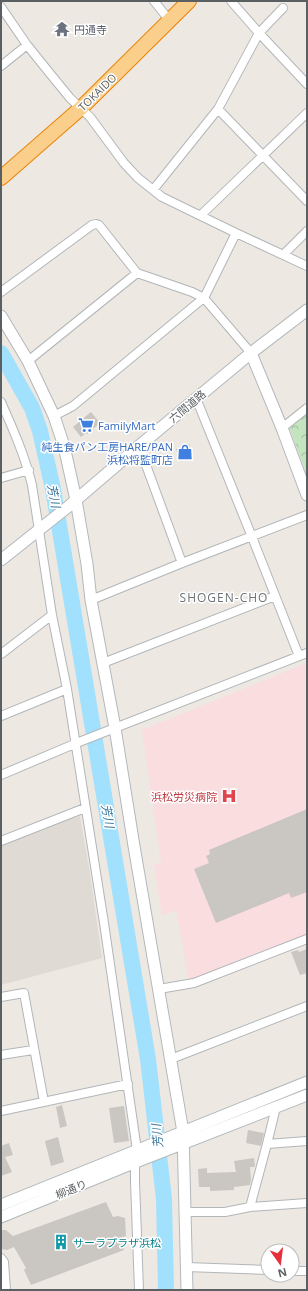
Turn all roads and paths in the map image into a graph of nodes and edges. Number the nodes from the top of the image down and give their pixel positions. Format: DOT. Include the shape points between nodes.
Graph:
graph roads {
  1 [pos="154,1"];
  2 [pos="189,1"];
  3 [pos="231,1"];
  4 [pos="1,7"];
  5 [pos="283,8"];
  6 [pos="170,21"];
  7 [pos="259,33"];
  8 [pos="27,45"];
  9 [pos="1,66"];
  10 [pos="307,84"];
  11 [pos="81,108"];
  12 [pos="218,109"];
  13 [pos="307,113"];
  14 [pos="263,156"];
  15 [pos="1,178"];
  16 [pos="153,190"];
  17 [pos="307,201"];
  18 [pos="202,215"];
  19 [pos="307,231"];
  20 [pos="236,233"];
  21 [pos="284,254"];
  22 [pos="307,266"];
  23 [pos="137,273"];
  24 [pos="1,292"];
  25 [pos="204,298"];
  26 [pos="307,310"];
  27 [pos="1,316"];
  28 [pos="251,352"];
  29 [pos="28,361"];
  30 [pos="196,398"];
  31 [pos="1,402"];
  32 [pos="307,408"];
  33 [pos="54,416"];
  34 [pos="282,428"];
  35 [pos="139,446"];
  36 [pos="29,470"];
  37 [pos="1,478"];
  38 [pos="307,495"];
  39 [pos="73,503"];
  40 [pos="307,515"];
  41 [pos="41,528"];
  42 [pos="252,537"];
  43 [pos="1,560"];
  44 [pos="182,563"];
  45 [pos="275,596"];
  46 [pos="92,600"];
  47 [pos="52,614"];
  48 [pos="307,653"];
  49 [pos="1,654"];
  50 [pos="299,656"];
  51 [pos="104,663"];
  52 [pos="67,689"];
  53 [pos="1,716"];
  54 [pos="112,729"];
  55 [pos="77,743"];
  56 [pos="1,775"];
  57 [pos="85,808"];
  58 [pos="1,840"];
  59 [pos="307,939"];
  60 [pos="159,990"];
  61 [pos="1,997"];
  62 [pos="307,1006"];
  63 [pos="33,1050"];
  64 [pos="1,1055"];
  65 [pos="171,1059"];
  66 [pos="307,1082"];
  67 [pos="128,1084"];
  68 [pos="307,1095"];
  69 [pos="44,1102"];
  70 [pos="276,1107"];
  71 [pos="1,1111"];
  72 [pos="180,1133"];
  73 [pos="307,1142"];
  74 [pos="267,1144"];
  75 [pos="181,1145"];
  76 [pos="139,1155"];
  77 [pos="307,1203"];
  78 [pos="1,1205"];
  79 [pos="250,1207"];
  80 [pos="184,1212"];
  81 [pos="1,1217"];
  82 [pos="1,1258"];
  83 [pos="186,1267"];
  84 [pos="260,1270"];
  85 [pos="6,1290"];
  86 [pos="139,1290"];
  87 [pos="187,1290"];
  1 -- 6 [label="street"];
  2 -- 6 [label="highway, TOKAIDO"];
  3 -- 7 [label="street"];
  4 -- 8 [label="street"];
  5 -- 7 [label="street"];
  6 -- 11 [label="highway, TOKAIDO"];
  7 -- 10 [label="street"];
  7 -- 12 [label="street"];
  8 -- 9 [label="street"];
  8 -- 11 [label="street"];
  11 -- 15 [label="highway, TOKAIDO"];
  11 -- 16 [label="street" via="124,163"];
  12 -- 14 [label="street"];
  12 -- 16 [label="street"];
  13 -- 14 [label="street"];
  14 -- 17 [label="street"];
  14 -- 18 [label="street"];
  16 -- 18 [label="street" via="162,197"];
  18 -- 20 [label="street"];
  19 -- 21 [label="street"];
  20 -- 21 [label="street"];
  20 -- 25 [label="street"];
  21 -- 22 [label="street"];
  23 -- 24 [label="street" via="96,224"];
  23 -- 25 [label="street"];
  23 -- 29 [label="street"];
  25 -- 28 [label="street"];
  25 -- 33 [label="street" via="73,406"];
  26 -- 28 [label="street, 六間道路"];
  27 -- 29 [label="street"];
  28 -- 30 [label="street, 六間道路"];
  28 -- 34 [label="street"];
  29 -- 33 [label="street"];
  30 -- 35 [label="street, 六間道路"];
  30 -- 42 [label="street"];
  31 -- 36 [label="street"];
  32 -- 34 [label="street"];
  33 -- 39 [label="street" via="64,446"];
  34 -- 38 [label="street"];
  35 -- 39 [label="street, 六間道路"];
  35 -- 44 [label="street"];
  36 -- 37 [label="street"];
  36 -- 41 [label="street"];
  39 -- 41 [label="street, 六間道路"];
  39 -- 46 [label="street" via="87,564"];
  40 -- 42 [label="street"];
  41 -- 43 [label="street"];
  41 -- 47 [label="street"];
  42 -- 44 [label="street"];
  42 -- 45 [label="street"];
  44 -- 46 [label="street"];
  45 -- 50 [label="street"];
  45 -- 51 [label="street"];
  46 -- 51 [label="street"];
  47 -- 49 [label="street"];
  47 -- 52 [label="street"];
  48 -- 50 [label="street"];
  50 -- 54 [label="street"];
  51 -- 54 [label="street"];
  52 -- 53 [label="street"];
  52 -- 55 [label="street"];
  54 -- 55 [label="street"];
  54 -- 60 [label="street"];
  55 -- 56 [label="street"];
  55 -- 57 [label="street"];
  57 -- 58 [label="street"];
  57 -- 67 [label="street"];
  59 -- 60 [label="street" via="194,983"];
  60 -- 65 [label="street"];
  61 -- 63 [label="street" via="24,993"];
  62 -- 65 [label="street"];
  63 -- 64 [label="street"];
  63 -- 69 [label="street"];
  65 -- 72 [label="street"];
  66 -- 72 [label="street"];
  67 -- 69 [label="street"];
  67 -- 76 [label="street"];
  68 -- 70 [label="street"];
  69 -- 71 [label="street"];
  70 -- 74 [label="street"];
  70 -- 75 [label="street"];
  72 -- 75 [label="street"];
  72 -- 76 [label="street"];
  73 -- 74 [label="street"];
  74 -- 79 [label="street"];
  75 -- 76 [label="street"];
  75 -- 80 [label="street"];
  76 -- 78 [label="street, 柳通り"];
  76 -- 81 [label="street, 柳通り"];
  76 -- 86 [label="street"];
  77 -- 79 [label="street"];
  79 -- 80 [label="street" via="226,1212"];
  80 -- 83 [label="street"];
  82 -- 85 [label="street" via="4,1262"];
  83 -- 84 [label="street"];
  83 -- 87 [label="street"];
}
